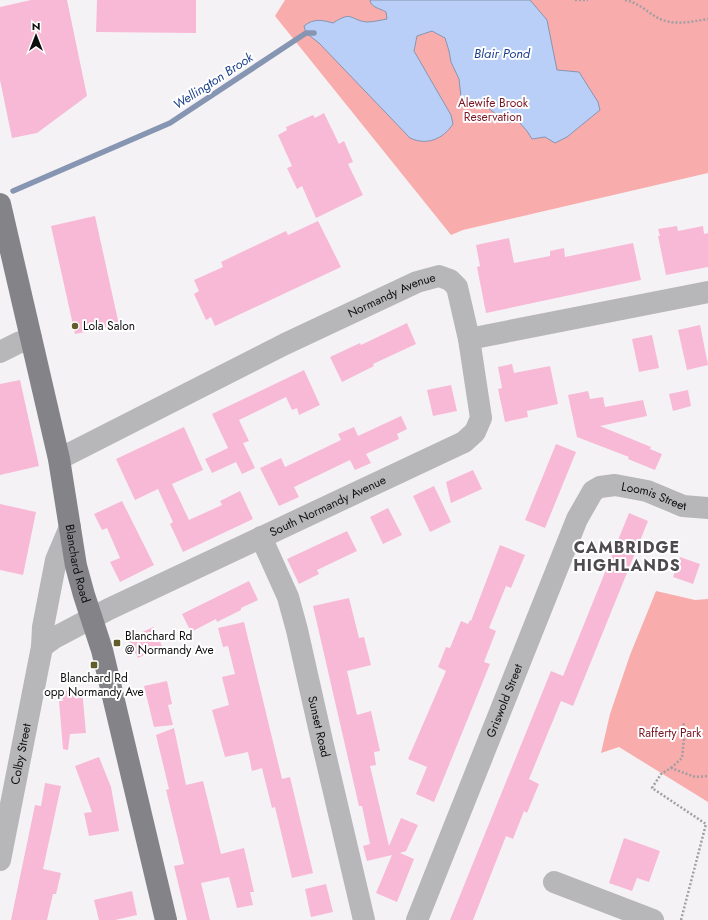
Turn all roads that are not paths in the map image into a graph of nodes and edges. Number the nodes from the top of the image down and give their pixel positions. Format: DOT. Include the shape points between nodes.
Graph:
graph roads {
  1 [pos="0,204"];
  2 [pos="708,292"];
  3 [pos="31,338"];
  4 [pos="469,340"];
  5 [pos="0,352"];
  6 [pos="60,459"];
  7 [pos="600,487"];
  8 [pos="708,508"];
  9 [pos="70,527"];
  10 [pos="261,537"];
  11 [pos="92,617"];
  12 [pos="42,647"];
  13 [pos="0,860"];
  14 [pos="554,882"];
  15 [pos="166,920"];
  16 [pos="364,920"];
  17 [pos="417,920"];
  18 [pos="653,920"];
  1 -- 3 [label="main road, Blanchard Road"];
  2 -- 4 [label="street"];
  3 -- 5 [label="street"];
  3 -- 6 [label="main road, Blanchard Road"];
  4 -- 6 [label="street, Normandy Avenue" via="456,287 450,280 439,276 417,282 285,344"];
  4 -- 10 [label="street, South Normandy Avenue" via="481,418 475,432 464,442"];
  6 -- 9 [label="main road, Blanchard Road"];
  7 -- 8 [label="street, Loomis Street" via="628,487 647,491 683,506"];
  7 -- 17 [label="street, Griswold Street" via="594,491 577,519"];
  9 -- 11 [label="main road, Blanchard Road" via="76,566"];
  9 -- 12 [label="street, Colby Street" via="56,560 43,627"];
  10 -- 11 [label="street, South Normandy Avenue"];
  10 -- 16 [label="street, Sunset Road" via="288,596"];
  11 -- 12 [label="street"];
  11 -- 15 [label="main road, Blanchard Road"];
  12 -- 13 [label="street, Colby Street"];
  14 -- 18 [label="street"];
}
